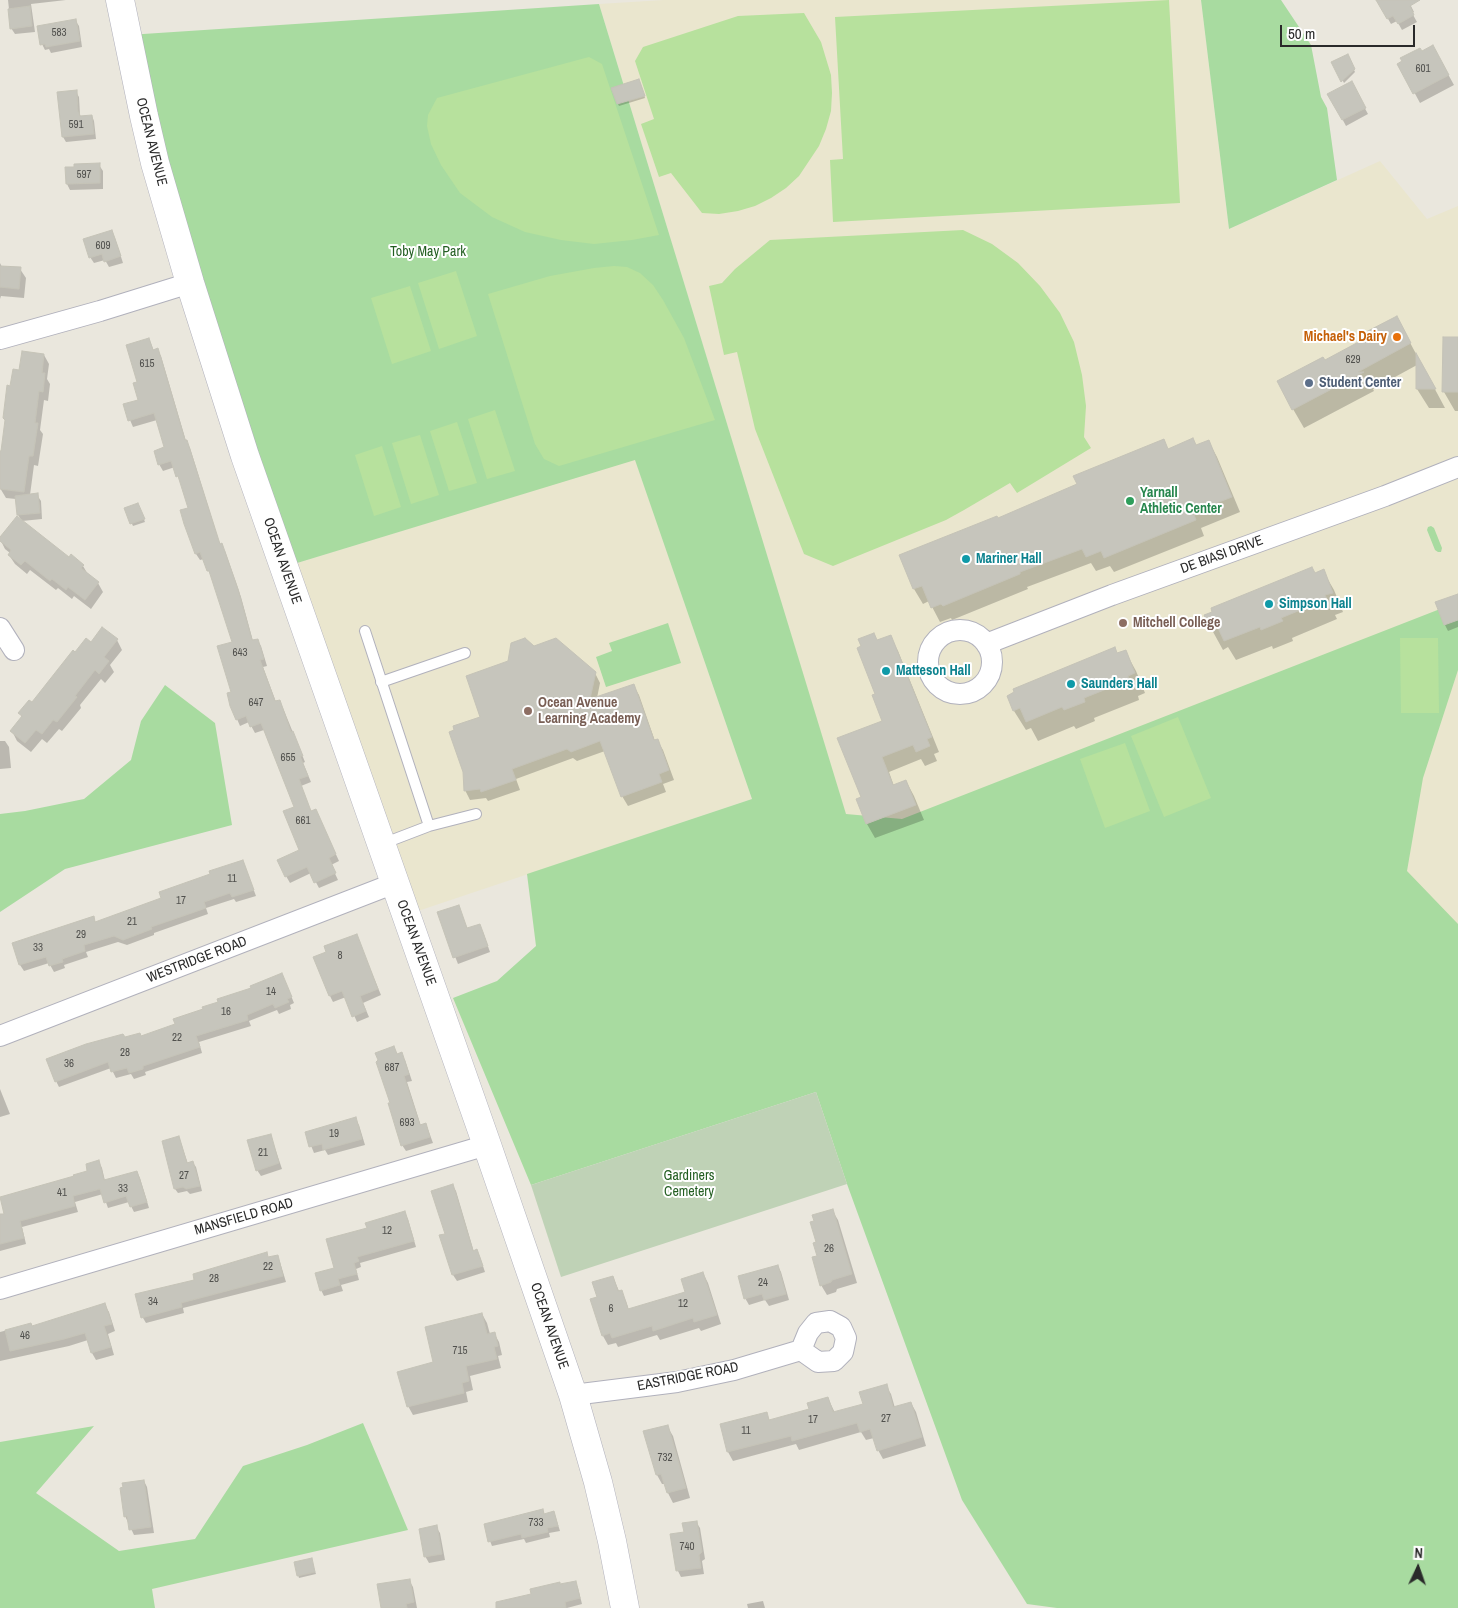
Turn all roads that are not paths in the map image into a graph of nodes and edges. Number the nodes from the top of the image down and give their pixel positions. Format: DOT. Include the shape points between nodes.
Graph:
graph roads {
  1 [pos="120,0"];
  2 [pos="190,283"];
  3 [pos="0,339"];
  4 [pos="1458,467"];
  5 [pos="0,628"];
  6 [pos="365,631"];
  7 [pos="986,644"];
  8 [pos="14,650"];
  9 [pos="465,653"];
  10 [pos="382,682"];
  11 [pos="476,814"];
  12 [pos="428,826"];
  13 [pos="381,844"];
  14 [pos="394,883"];
  15 [pos="0,1036"];
  16 [pos="487,1145"];
  17 [pos="0,1289"];
  18 [pos="802,1350"];
  19 [pos="573,1395"];
  20 [pos="624,1608"];
  1 -- 2 [label="main road, OCEAN AVENUE" via="155,163"];
  2 -- 3 [label="street"];
  2 -- 13 [label="main road, OCEAN AVENUE" via="245,456"];
  4 -- 7 [label="street, DE BIASI DRIVE"];
  5 -- 8 [label="street"];
  6 -- 10 [label="lane"];
  9 -- 10 [label="lane"];
  10 -- 12 [label="lane"];
  11 -- 12 [label="lane"];
  12 -- 13 [label="lane"];
  13 -- 14 [label="main road, OCEAN AVENUE"];
  14 -- 15 [label="street, WESTRIDGE ROAD"];
  14 -- 16 [label="main road, OCEAN AVENUE"];
  16 -- 17 [label="street, MANSFIELD ROAD"];
  16 -- 19 [label="main road, OCEAN AVENUE"];
  18 -- 19 [label="street, EASTRIDGE ROAD" via="734,1370 677,1382"];
  19 -- 20 [label="main road, OCEAN AVENUE" via="598,1482"];
}
